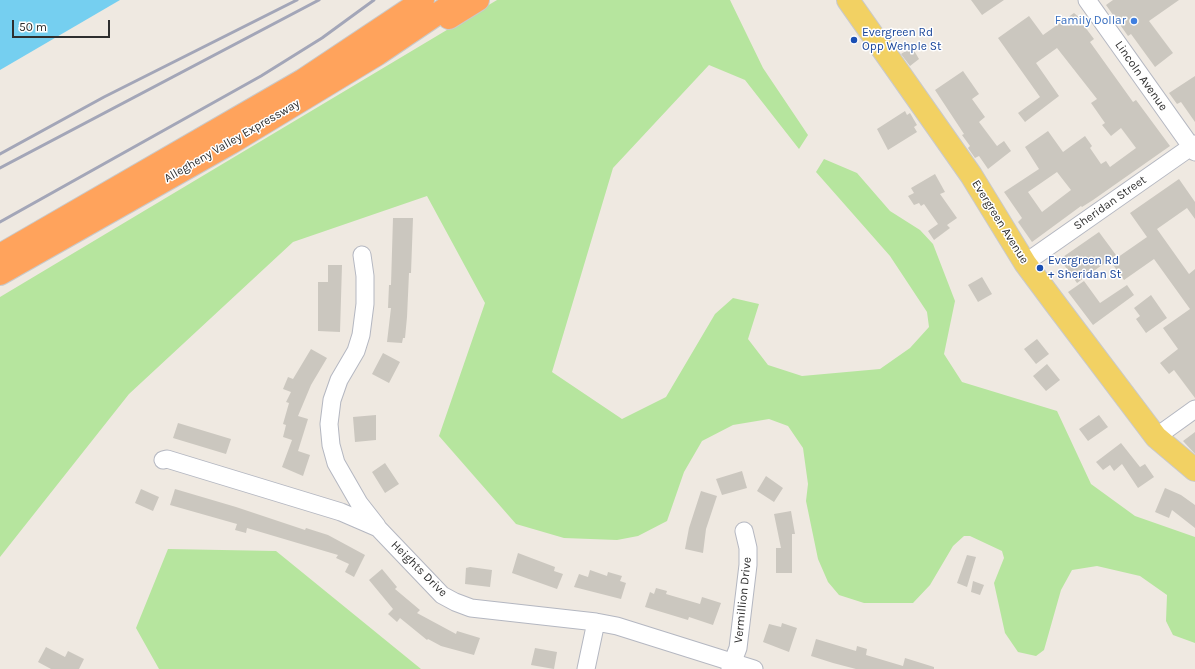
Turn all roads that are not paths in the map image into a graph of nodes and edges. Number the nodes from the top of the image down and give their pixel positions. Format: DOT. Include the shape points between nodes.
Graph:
graph roads {
  1 [pos="423,0"];
  2 [pos="458,0"];
  3 [pos="478,0"];
  4 [pos="848,0"];
  5 [pos="1088,0"];
  6 [pos="378,54"];
  7 [pos="1194,148"];
  8 [pos="0,255"];
  9 [pos="362,255"];
  10 [pos="1025,263"];
  11 [pos="0,274"];
  12 [pos="1195,410"];
  13 [pos="1156,437"];
  14 [pos="163,460"];
  15 [pos="1195,470"];
  16 [pos="378,528"];
  17 [pos="744,531"];
  18 [pos="596,622"];
  19 [pos="731,666"];
  20 [pos="586,669"];
  21 [pos="754,669"];
  1 -- 8 [label="highway, Allegheny Valley Expressway" via="303,80"];
  2 -- 6 [label="highway, Allegheny Valley Expressway"];
  3 -- 6 [label="highway" via="445,21"];
  4 -- 10 [label="main road, Evergreen Avenue" via="971,175"];
  5 -- 7 [label="street, Lincoln Avenue"];
  6 -- 11 [label="highway, Allegheny Valley Expressway" via="231,143"];
  7 -- 10 [label="street, Sheridan Street"];
  9 -- 16 [label="street" via="365,304 361,335 356,351 339,380 332,400 329,424 336,463 359,503"];
  10 -- 13 [label="main road, Evergreen Avenue"];
  12 -- 13 [label="street"];
  13 -- 15 [label="main road, Evergreen Avenue"];
  14 -- 16 [label="street, Heights Drive" via="167,459 341,512"];
  16 -- 18 [label="street, Heights Drive" via="436,589 455,602 484,610"];
  17 -- 19 [label="street, Vermillion Drive" via="748,565 738,648"];
  18 -- 19 [label="street, Heights Drive" via="617,626"];
  18 -- 20 [label="street"];
  19 -- 21 [label="street, Heights Drive"];
}
